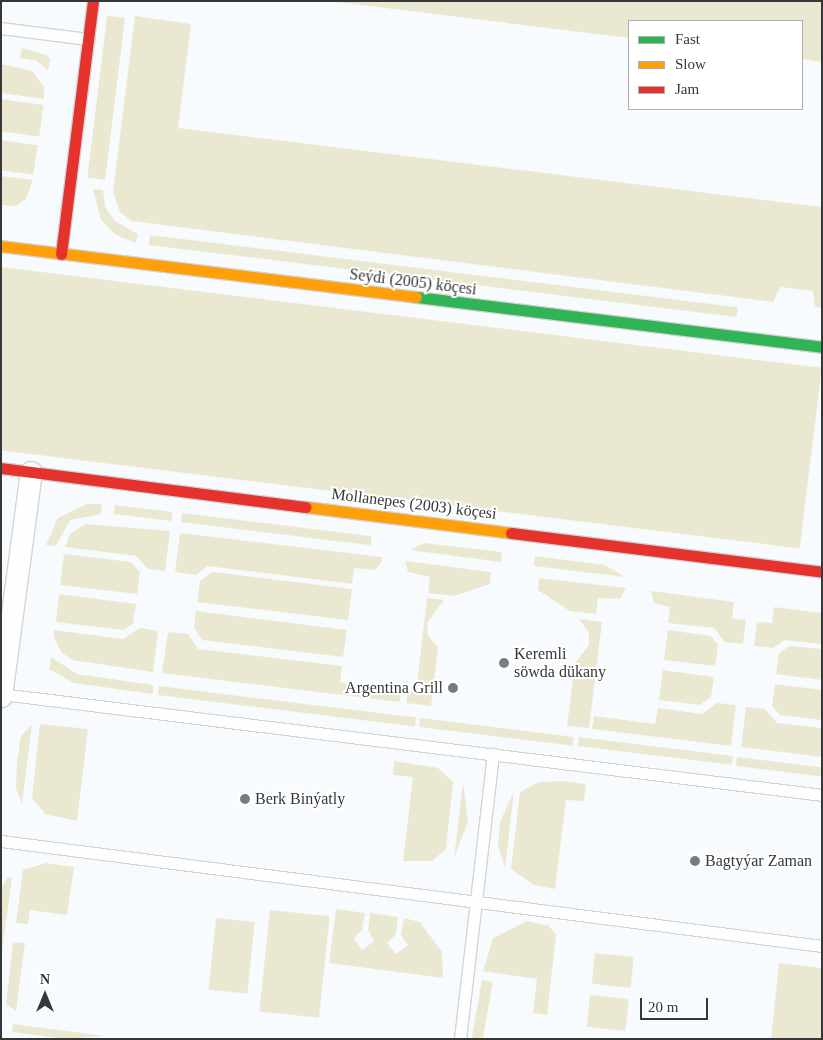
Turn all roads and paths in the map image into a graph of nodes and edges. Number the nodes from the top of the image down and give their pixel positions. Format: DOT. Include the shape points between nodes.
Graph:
graph roads {
  1 [pos="93,1"];
  2 [pos="1,28"];
  3 [pos="88,39"];
  4 [pos="1,246"];
  5 [pos="61,254"];
  6 [pos="822,348"];
  7 [pos="1,468"];
  8 [pos="31,472"];
  9 [pos="822,572"];
  10 [pos="1,695"];
  11 [pos="493,754"];
  12 [pos="822,795"];
  13 [pos="1,841"];
  14 [pos="476,902"];
  15 [pos="822,946"];
  16 [pos="460,1039"];
  1 -- 3 [label="street"];
  2 -- 3 [label="lane"];
  3 -- 5 [label="street"];
  4 -- 5 [label="street, Seýdi (2005) köçesi"];
  5 -- 6 [label="street, Seýdi (2005) köçesi"];
  7 -- 8 [label="street, Mollanepes (2003) köçesi"];
  8 -- 9 [label="street, Mollanepes (2003) köçesi"];
  8 -- 10 [label="street"];
  10 -- 11 [label="lane"];
  11 -- 12 [label="lane"];
  11 -- 14 [label="lane"];
  13 -- 14 [label="lane"];
  14 -- 15 [label="lane"];
  14 -- 16 [label="lane"];
}
